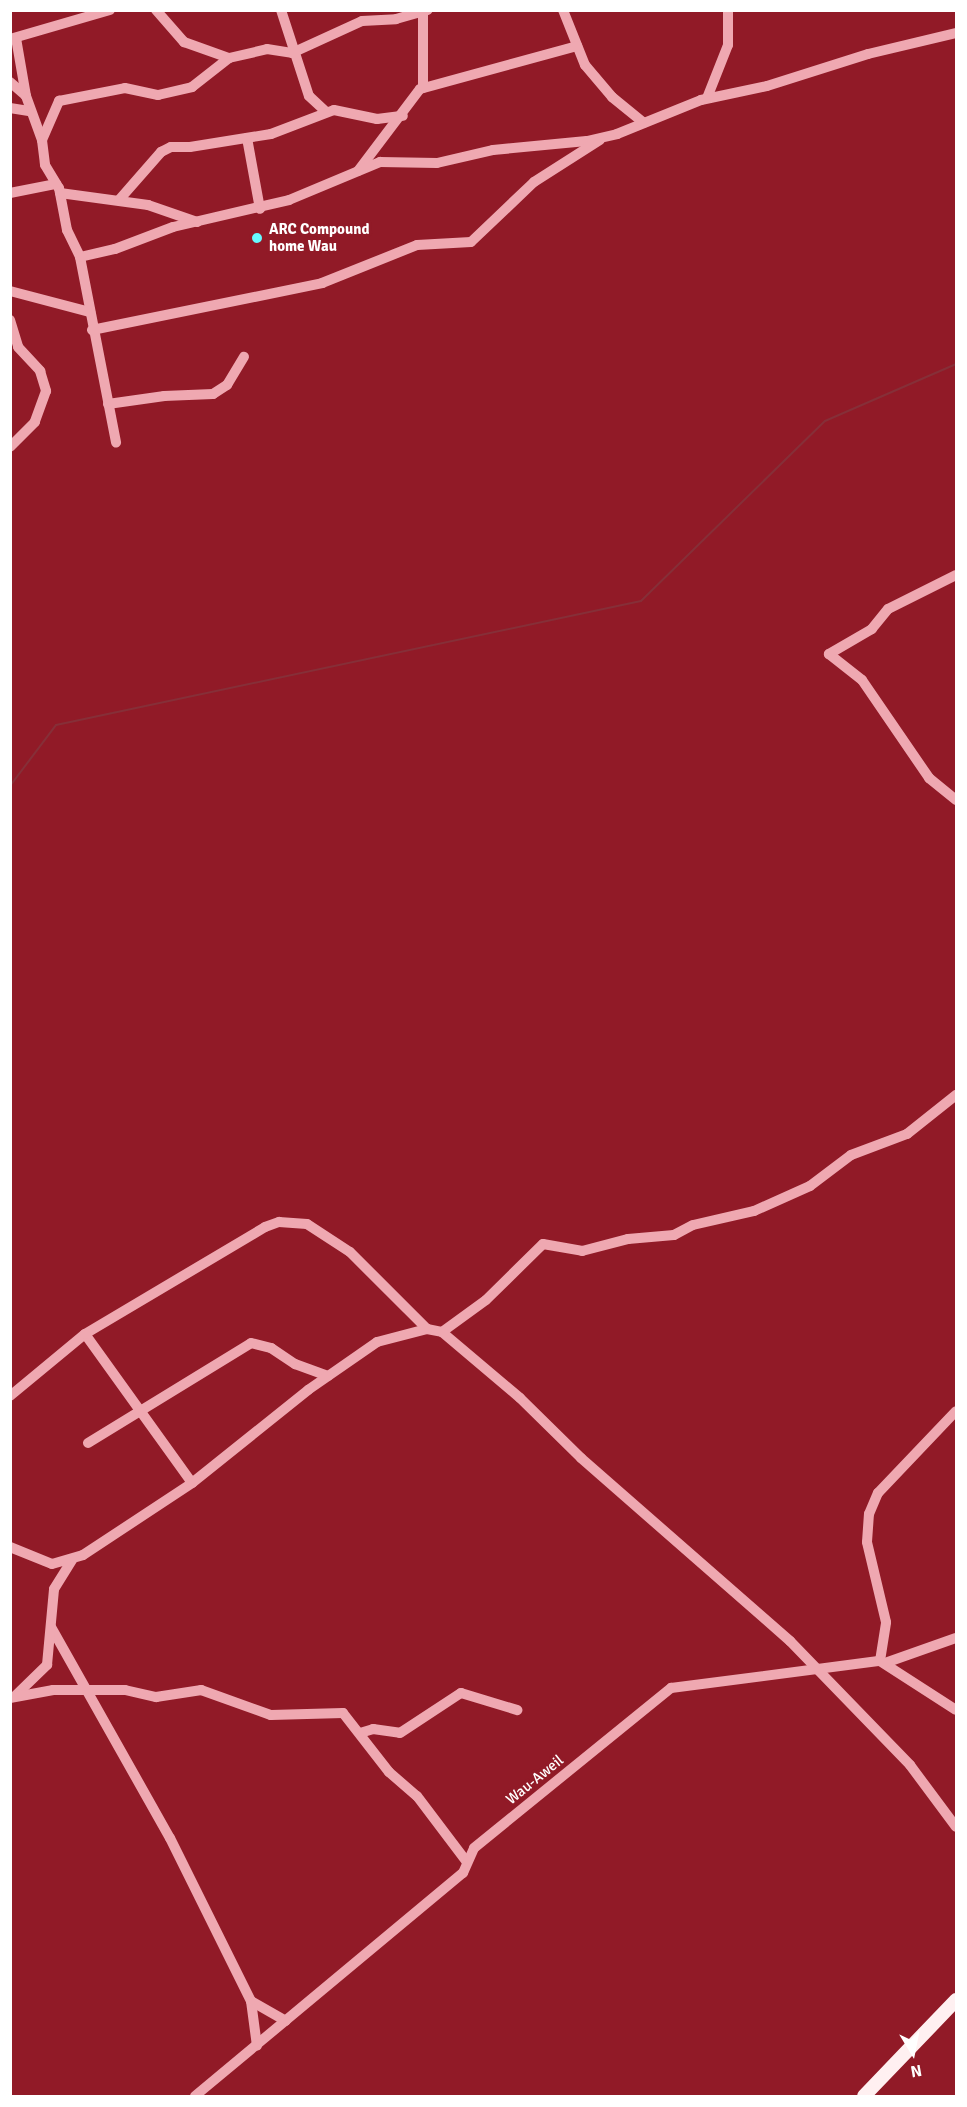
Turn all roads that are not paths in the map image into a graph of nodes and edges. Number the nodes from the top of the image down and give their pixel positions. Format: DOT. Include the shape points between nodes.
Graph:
graph roads {
  1 [pos="110,10"];
  2 [pos="156,10"];
  3 [pos="281,10"];
  4 [pos="563,10"];
  5 [pos="728,10"];
  6 [pos="424,11"];
  7 [pos="957,33"];
  8 [pos="13,38"];
  9 [pos="577,46"];
  10 [pos="295,52"];
  11 [pos="229,58"];
  12 [pos="10,82"];
  13 [pos="423,88"];
  14 [pos="26,96"];
  15 [pos="309,96"];
  16 [pos="707,98"];
  17 [pos="10,108"];
  18 [pos="29,111"];
  19 [pos="326,112"];
  20 [pos="403,116"];
  21 [pos="305,122"];
  22 [pos="644,123"];
  23 [pos="247,138"];
  24 [pos="602,138"];
  25 [pos="42,140"];
  26 [pos="356,173"];
  27 [pos="58,188"];
  28 [pos="10,193"];
  29 [pos="119,200"];
  30 [pos="260,209"];
  31 [pos="197,222"];
  32 [pos="80,257"];
  33 [pos="10,291"];
  34 [pos="90,312"];
  35 [pos="10,320"];
  36 [pos="92,330"];
  37 [pos="14,348"];
  38 [pos="244,357"];
  39 [pos="108,404"];
  40 [pos="117,443"];
  41 [pos="10,447"];
  42 [pos="957,575"];
  43 [pos="957,800"];
  44 [pos="957,1095"];
  45 [pos="427,1329"];
  46 [pos="442,1332"];
  47 [pos="85,1334"];
  48 [pos="328,1376"];
  49 [pos="10,1396"];
  50 [pos="957,1411"];
  51 [pos="142,1412"];
  52 [pos="88,1443"];
  53 [pos="192,1483"];
  54 [pos="10,1547"];
  55 [pos="72,1560"];
  56 [pos="51,1627"];
  57 [pos="957,1638"];
  58 [pos="882,1662"];
  59 [pos="817,1670"];
  60 [pos="87,1691"];
  61 [pos="12,1698"];
  62 [pos="956,1709"];
  63 [pos="517,1710"];
  64 [pos="360,1733"];
  65 [pos="957,1827"];
  66 [pos="467,1862"];
  67 [pos="957,2000"];
  68 [pos="251,2001"];
  69 [pos="286,2021"];
  70 [pos="257,2046"];
  71 [pos="195,2097"];
  72 [pos="864,2097"];
  1 -- 8 [label="street"];
  2 -- 11 [label="street" via="184,42"];
  3 -- 10 [label="street"];
  4 -- 9 [label="street"];
  5 -- 16 [label="street" via="728,45"];
  6 -- 10 [label="street" via="362,21"];
  6 -- 13 [label="street"];
  7 -- 16 [label="street" via="868,54 767,87"];
  8 -- 14 [label="street"];
  9 -- 13 [label="street"];
  9 -- 22 [label="street" via="602,87"];
  10 -- 11 [label="street" via="267,50"];
  10 -- 15 [label="street"];
  11 -- 25 [label="street" via="192,87 159,95 125,88 59,101"];
  12 -- 14 [label="street"];
  13 -- 20 [label="street" via="411,98"];
  14 -- 18 [label="street"];
  15 -- 19 [label="street"];
  15 -- 21 [label="street"];
  16 -- 22 [label="street"];
  17 -- 18 [label="street"];
  18 -- 25 [label="street"];
  19 -- 20 [label="street" via="342,110 377,119"];
  19 -- 21 [label="street"];
  20 -- 26 [label="street"];
  21 -- 23 [label="street"];
  22 -- 24 [label="street"];
  23 -- 29 [label="street" via="168,148"];
  23 -- 30 [label="street"];
  24 -- 26 [label="street" via="493,150 437,163 387,160"];
  24 -- 36 [label="street" via="534,182 471,242 417,245 322,283"];
  25 -- 27 [label="street" via="45,165"];
  26 -- 30 [label="street"];
  27 -- 28 [label="street"];
  27 -- 29 [label="street"];
  27 -- 32 [label="street" via="67,230"];
  29 -- 31 [label="street" via="164,209"];
  30 -- 31 [label="street"];
  31 -- 32 [label="street"];
  32 -- 34 [label="street"];
  33 -- 34 [label="street"];
  34 -- 36 [label="street"];
  35 -- 37 [label="street"];
  36 -- 39 [label="street"];
  37 -- 41 [label="street" via="40,371 46,397 35,422"];
  38 -- 39 [label="street" via="227,385 213,394"];
  39 -- 40 [label="street"];
  42 -- 43 [label="street" via="888,609 872,629 829,654 862,680 929,778"];
  44 -- 46 [label="street" via="907,1134 851,1155 810,1186 754,1211 693,1225 674,1235 628,1239 582,1251 543,1244 486,1300"];
  45 -- 46 [label="street"];
  45 -- 47 [label="street" via="350,1252 332,1238 293,1221 265,1227"];
  45 -- 48 [label="street" via="377,1342"];
  46 -- 59 [label="street" via="790,1641"];
  47 -- 49 [label="street"];
  47 -- 51 [label="street"];
  48 -- 51 [label="street" via="295,1364 272,1348 251,1343"];
  48 -- 53 [label="street"];
  50 -- 58 [label="street" via="878,1493 869,1514 867,1542 886,1622"];
  51 -- 52 [label="street"];
  51 -- 53 [label="street"];
  53 -- 55 [label="street" via="95,1549"];
  54 -- 55 [label="street" via="40,1562"];
  55 -- 56 [label="street" via="54,1589"];
  56 -- 60 [label="street"];
  56 -- 61 [label="street" via="47,1665"];
  57 -- 58 [label="street, Wau-Aweil"];
  58 -- 59 [label="street, Wau-Aweil"];
  58 -- 62 [label="street"];
  59 -- 65 [label="street" via="910,1765"];
  59 -- 66 [label="street, Wau-Aweil" via="670,1688 474,1848"];
  60 -- 61 [label="street"];
  60 -- 64 [label="street" via="125,1690 156,1697 201,1690 271,1715 343,1713"];
  60 -- 68 [label="street" via="170,1838"];
  63 -- 64 [label="street" via="461,1693 400,1733 373,1729"];
  64 -- 66 [label="street" via="389,1772 417,1796"];
  66 -- 69 [label="street, Wau-Aweil" via="463,1873"];
  67 -- 72 [label="main road"];
  68 -- 69 [label="street"];
  68 -- 70 [label="street"];
  69 -- 70 [label="street, Wau-Aweil"];
  70 -- 71 [label="street, Wau-Aweil"];
}
